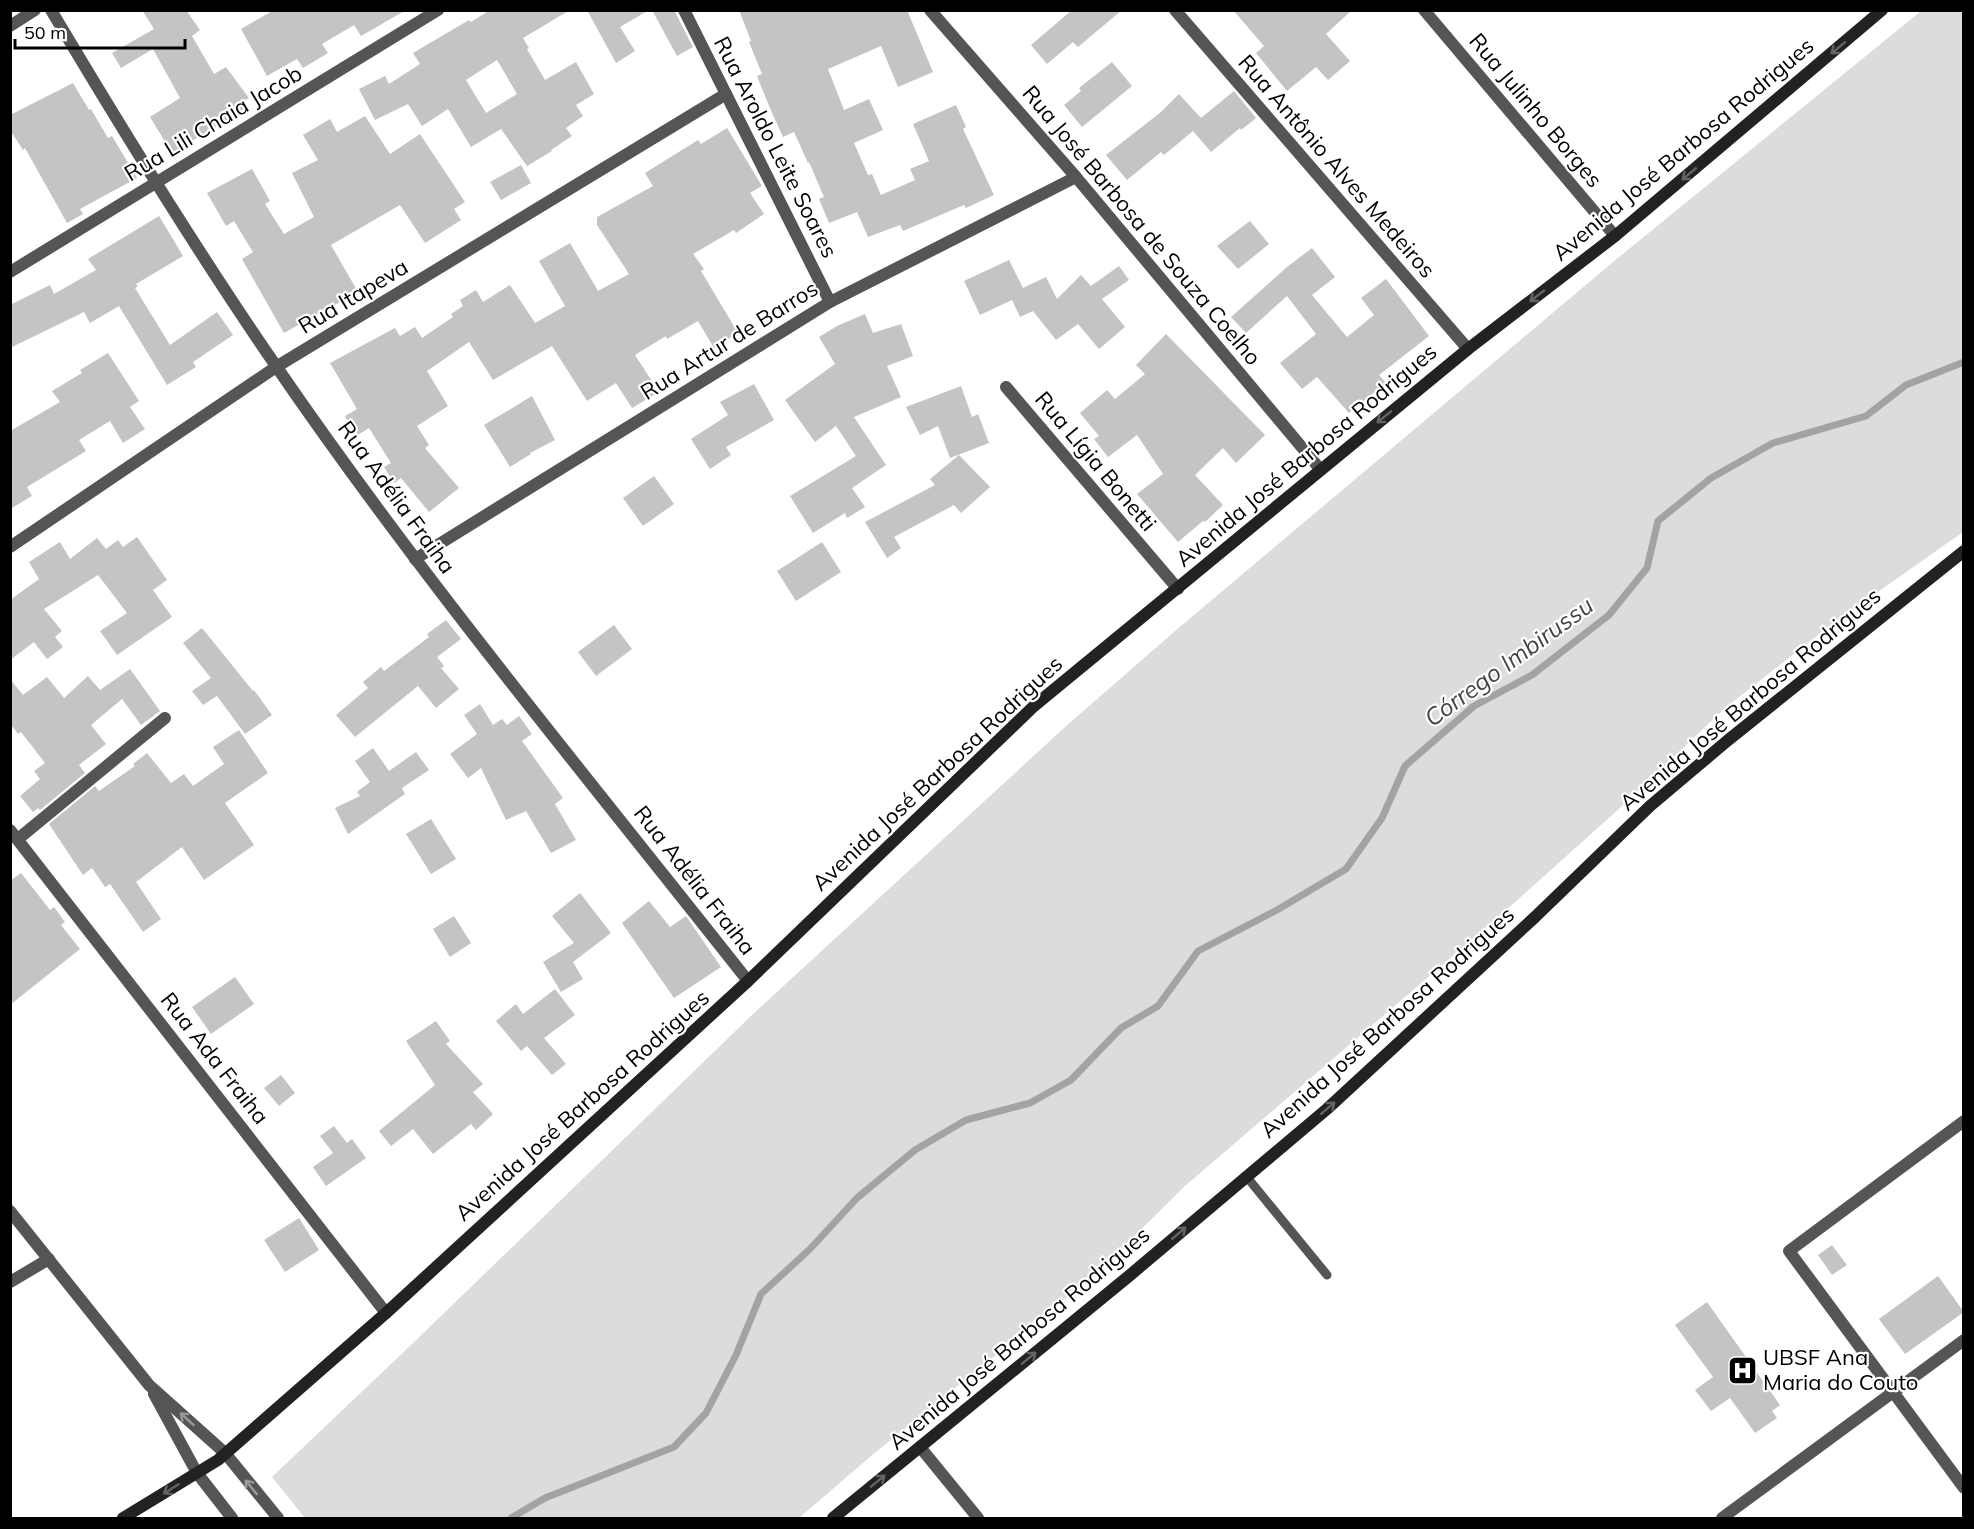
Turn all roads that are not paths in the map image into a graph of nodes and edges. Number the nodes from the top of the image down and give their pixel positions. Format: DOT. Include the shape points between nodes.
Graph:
graph roads {
  1 [pos="35,10"];
  2 [pos="51,10"];
  3 [pos="438,10"];
  4 [pos="684,10"];
  5 [pos="930,10"];
  6 [pos="1175,10"];
  7 [pos="1424,10"];
  8 [pos="1882,10"];
  9 [pos="10,26"];
  10 [pos="726,94"];
  11 [pos="1076,177"];
  12 [pos="155,183"];
  13 [pos="1616,236"];
  14 [pos="10,272"];
  15 [pos="830,302"];
  16 [pos="1468,349"];
  17 [pos="276,367"];
  18 [pos="1006,387"];
  19 [pos="1320,469"];
  20 [pos="10,547"];
  21 [pos="1964,551"];
  22 [pos="415,559"];
  23 [pos="1178,589"];
  24 [pos="165,718"];
  25 [pos="14,834"];
  26 [pos="748,981"];
  27 [pos="1964,1121"];
  28 [pos="1246,1176"];
  29 [pos="10,1211"];
  30 [pos="49,1259"];
  31 [pos="1327,1275"];
  32 [pos="10,1282"];
  33 [pos="386,1313"];
  34 [pos="1964,1340"];
  35 [pos="149,1385"];
  36 [pos="1893,1392"];
  37 [pos="920,1447"];
  38 [pos="225,1453"];
  39 [pos="197,1473"];
  40 [pos="1964,1488"];
  41 [pos="123,1518"];
  42 [pos="232,1518"];
  43 [pos="278,1518"];
  44 [pos="833,1518"];
  45 [pos="978,1518"];
  46 [pos="1722,1518"];
  1 -- 9 [label="street"];
  2 -- 12 [label="street, Rua Adélia Fraiha"];
  3 -- 12 [label="street, Rua Lili Chaia Jacob"];
  4 -- 10 [label="street, Rua Aroldo Leite Soares"];
  5 -- 11 [label="street, Rua José Barbosa de Souza Coelho"];
  6 -- 16 [label="street, Rua Antônio Alves Medeiros"];
  7 -- 13 [label="street, Rua Julinho Borges"];
  8 -- 13 [label="main road, Avenida José Barbosa Rodrigues, one-way"];
  10 -- 15 [label="street, Rua Aroldo Leite Soares"];
  10 -- 17 [label="street, Rua Itapeva"];
  11 -- 15 [label="street, Rua Artur de Barros"];
  11 -- 19 [label="street, Rua José Barbosa de Souza Coelho"];
  12 -- 14 [label="street, Rua Lili Chaia Jacob"];
  12 -- 17 [label="street, Rua Adélia Fraiha"];
  13 -- 16 [label="main road, Avenida José Barbosa Rodrigues, one-way"];
  15 -- 22 [label="street, Rua Artur de Barros"];
  16 -- 19 [label="main road, Avenida José Barbosa Rodrigues, one-way"];
  17 -- 20 [label="street, Rua Itapeva"];
  17 -- 22 [label="street, Rua Adélia Fraiha"];
  18 -- 23 [label="street, Rua Lígia Bonetti"];
  19 -- 23 [label="main road, Avenida José Barbosa Rodrigues"];
  28 -- 21 [label="main road, Avenida José Barbosa Rodrigues, one-way" via="1344,1093 1650,806"];
  22 -- 26 [label="street, Rua Adélia Fraiha"];
  23 -- 26 [label="main road, Avenida José Barbosa Rodrigues" via="1034,706"];
  24 -- 25 [label="street"];
  25 -- 33 [label="street, Rua Ada Fraiha"];
  26 -- 33 [label="main road, Avenida José Barbosa Rodrigues"];
  27 -- 36 [label="street" via="1789,1251"];
  28 -- 31 [label="lane"];
  37 -- 28 [label="main road, Avenida José Barbosa Rodrigues, one-way"];
  29 -- 30 [label="street"];
  30 -- 32 [label="street"];
  30 -- 35 [label="street"];
  33 -- 38 [label="main road, Avenida José Barbosa Rodrigues"];
  34 -- 36 [label="street"];
  38 -- 35 [label="street, one-way"];
  35 -- 39 [label="street"];
  36 -- 40 [label="street"];
  36 -- 46 [label="street"];
  44 -- 37 [label="main road, Avenida José Barbosa Rodrigues, one-way"];
  37 -- 45 [label="street"];
  38 -- 39 [label="main road, Avenida José Barbosa Rodrigues"];
  43 -- 38 [label="street, one-way"];
  39 -- 41 [label="main road, Avenida José Barbosa Rodrigues, one-way"];
  39 -- 42 [label="street"];
}
